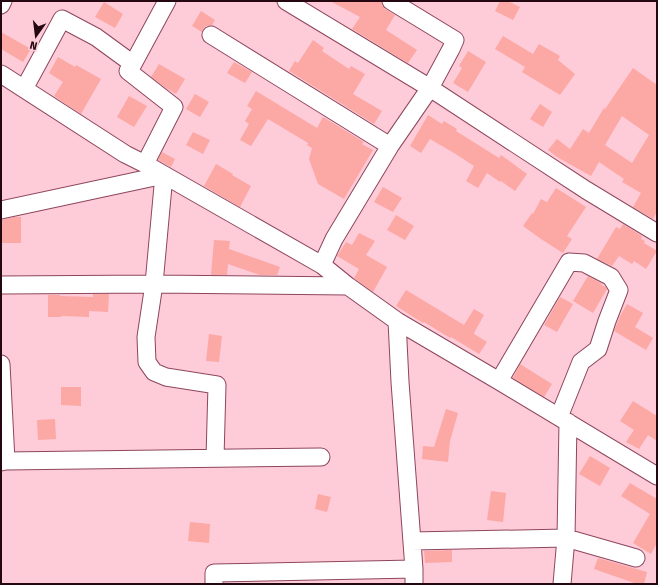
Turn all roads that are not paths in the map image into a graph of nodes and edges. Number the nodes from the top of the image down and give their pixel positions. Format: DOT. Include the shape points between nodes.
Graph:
graph roads {
  1 [pos="3,1"];
  2 [pos="166,1"];
  3 [pos="286,1"];
  4 [pos="391,1"];
  5 [pos="1,5"];
  6 [pos="211,35"];
  7 [pos="134,64"];
  8 [pos="1,74"];
  9 [pos="430,88"];
  10 [pos="24,89"];
  11 [pos="390,146"];
  12 [pos="145,164"];
  13 [pos="164,175"];
  14 [pos="1,210"];
  15 [pos="657,232"];
  16 [pos="322,265"];
  17 [pos="154,284"];
  18 [pos="1,285"];
  19 [pos="348,286"];
  20 [pos="397,322"];
  21 [pos="1,364"];
  22 [pos="499,381"];
  23 [pos="563,420"];
  24 [pos="321,457"];
  25 [pos="215,458"];
  26 [pos="4,461"];
  27 [pos="657,476"];
  28 [pos="566,538"];
  29 [pos="412,541"];
  30 [pos="636,558"];
  31 [pos="414,576"];
  32 [pos="214,584"];
  33 [pos="562,584"];
  1 -- 5 [label="street"];
  2 -- 7 [label="street"];
  3 -- 9 [label="street"];
  4 -- 9 [label="street" via="455,40"];
  6 -- 11 [label="street"];
  7 -- 10 [label="street" via="96,37 62,19"];
  7 -- 12 [label="street" via="128,71 174,107"];
  8 -- 10 [label="street"];
  9 -- 11 [label="street"];
  9 -- 15 [label="street" via="586,190"];
  10 -- 12 [label="street" via="125,154"];
  11 -- 16 [label="street" via="334,239"];
  12 -- 13 [label="street"];
  13 -- 14 [label="street"];
  13 -- 16 [label="street"];
  13 -- 17 [label="street"];
  16 -- 19 [label="street"];
  17 -- 18 [label="street"];
  17 -- 19 [label="street"];
  17 -- 25 [label="street" via="146,337 146,362 154,372 166,377 217,385"];
  19 -- 20 [label="street"];
  20 -- 22 [label="street"];
  20 -- 29 [label="street"];
  21 -- 26 [label="street"];
  22 -- 23 [label="street"];
  22 -- 23 [label="street" via="569,262 584,263 611,277 619,290 598,349 581,362"];
  23 -- 27 [label="street"];
  23 -- 28 [label="street"];
  24 -- 25 [label="street"];
  25 -- 26 [label="street"];
  28 -- 29 [label="street"];
  28 -- 30 [label="street"];
  28 -- 33 [label="street"];
  29 -- 31 [label="street"];
  31 -- 32 [label="street" via="214,573"];
}
